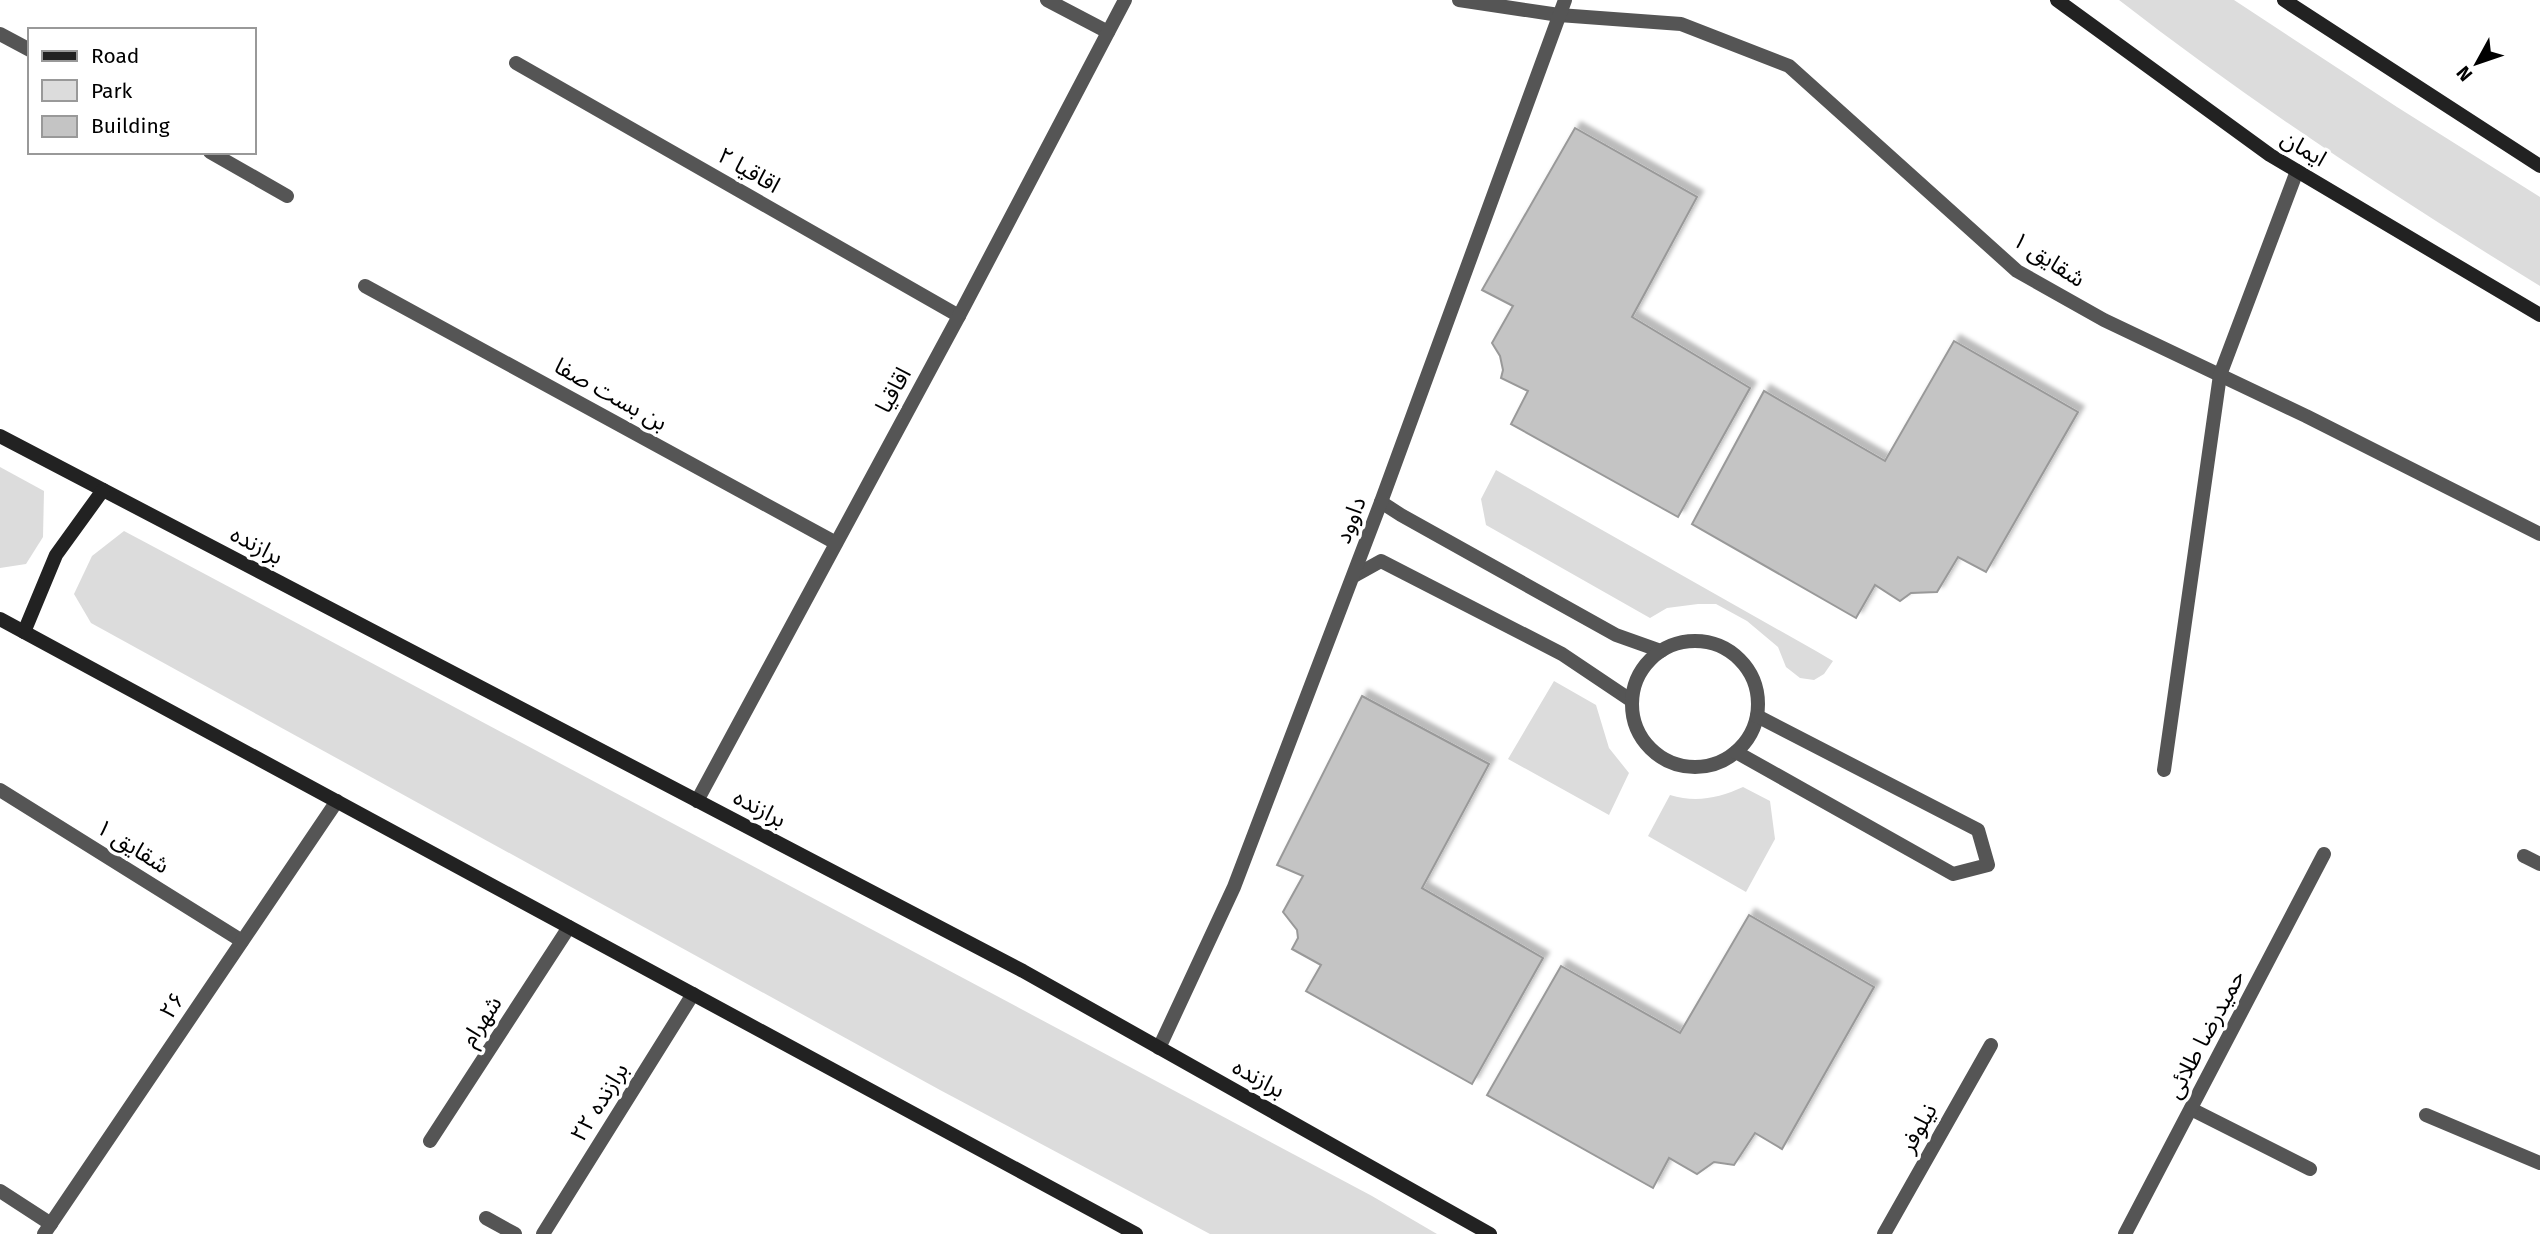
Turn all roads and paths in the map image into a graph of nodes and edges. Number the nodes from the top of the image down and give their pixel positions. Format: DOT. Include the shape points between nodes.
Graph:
graph roads {
  1 [pos="1046,0"];
  2 [pos="1125,0"];
  3 [pos="1460,0"];
  4 [pos="1566,0"];
  5 [pos="2057,0"];
  6 [pos="2284,0"];
  7 [pos="1559,15"];
  8 [pos="1108,32"];
  9 [pos="0,34"];
  10 [pos="28,49"];
  11 [pos="516,64"];
  12 [pos="214,154"];
  13 [pos="2540,166"];
  14 [pos="2297,171"];
  15 [pos="287,196"];
  16 [pos="365,286"];
  17 [pos="2540,315"];
  18 [pos="960,316"];
  19 [pos="2220,375"];
  20 [pos="0,436"];
  21 [pos="103,490"];
  22 [pos="1381,502"];
  23 [pos="2540,534"];
  24 [pos="836,543"];
  25 [pos="1353,576"];
  26 [pos="0,619"];
  27 [pos="24,632"];
  28 [pos="1661,651"];
  29 [pos="1632,701"];
  30 [pos="1757,716"];
  31 [pos="1736,752"];
  32 [pos="2164,771"];
  33 [pos="0,790"];
  34 [pos="337,801"];
  35 [pos="697,801"];
  36 [pos="2324,854"];
  37 [pos="2524,856"];
  38 [pos="2540,864"];
  39 [pos="569,927"];
  40 [pos="242,941"];
  41 [pos="693,994"];
  42 [pos="1991,1045"];
  43 [pos="1159,1048"];
  44 [pos="2191,1109"];
  45 [pos="2426,1115"];
  46 [pos="430,1141"];
  47 [pos="2540,1163"];
  48 [pos="2310,1169"];
  49 [pos="0,1191"];
  50 [pos="486,1218"];
  51 [pos="48,1229"];
  52 [pos="515,1234"];
  53 [pos="543,1234"];
  54 [pos="1136,1234"];
  55 [pos="1490,1234"];
  56 [pos="1884,1234"];
  57 [pos="2125,1234"];
  1 -- 8 [label="street"];
  2 -- 8 [label="street, اقاقیا"];
  3 -- 7 [label="street, شقایق ۱"];
  4 -- 7 [label="street, داوود"];
  5 -- 14 [label="main road, ایمان"];
  6 -- 13 [label="main road"];
  7 -- 19 [label="street, شقایق ۱" via="1681,24 1789,66 2017,271 2104,320"];
  7 -- 22 [label="street, داوود"];
  8 -- 18 [label="street, اقاقیا"];
  9 -- 10 [label="street"];
  11 -- 18 [label="street, اقاقیا ۲"];
  12 -- 15 [label="street"];
  14 -- 17 [label="main road, ایمان"];
  14 -- 19 [label="street"];
  16 -- 24 [label="street, بن بست صفا"];
  18 -- 24 [label="street, اقاقیا"];
  19 -- 23 [label="street, شقایق ۱"];
  19 -- 32 [label="street"];
  20 -- 21 [label="main road, برازنده"];
  21 -- 27 [label="main road" via="56,555"];
  21 -- 35 [label="main road, برازنده"];
  22 -- 25 [label="street, داوود"];
  22 -- 28 [label="street" via="1616,635"];
  24 -- 35 [label="street, اقاقیا"];
  25 -- 29 [label="street" via="1381,561 1562,654"];
  25 -- 43 [label="street, داوود" via="1234,887"];
  26 -- 27 [label="main road"];
  27 -- 34 [label="main road"];
  28 -- 29 [label="street" via="1635,681"];
  28 -- 30 [label="street" via="1700,641 1737,656 1757,694"];
  29 -- 31 [label="street" via="1642,740 1656,755 1674,764 1696,767 1717,763"];
  30 -- 31 [label="street"];
  30 -- 31 [label="street" via="1978,830 1988,865 1953,874"];
  33 -- 40 [label="street, شقایق ۱"];
  34 -- 39 [label="main road"];
  34 -- 40 [label="street, ۲۶"];
  35 -- 43 [label="main road, برازنده" via="1023,971"];
  36 -- 44 [label="street, حمیدرضا طلائی"];
  37 -- 38 [label="street"];
  39 -- 41 [label="main road"];
  39 -- 46 [label="street, شهرام"];
  40 -- 51 [label="street, ۲۶"];
  41 -- 53 [label="street, برازنده ۲۲"];
  41 -- 54 [label="main road"];
  42 -- 56 [label="street, نیلوفر"];
  43 -- 55 [label="main road, برازنده"];
  44 -- 48 [label="street"];
  44 -- 57 [label="street, حمیدرضا طلائی"];
  45 -- 47 [label="street"];
  49 -- 51 [label="street"];
  50 -- 52 [label="street"];
}
